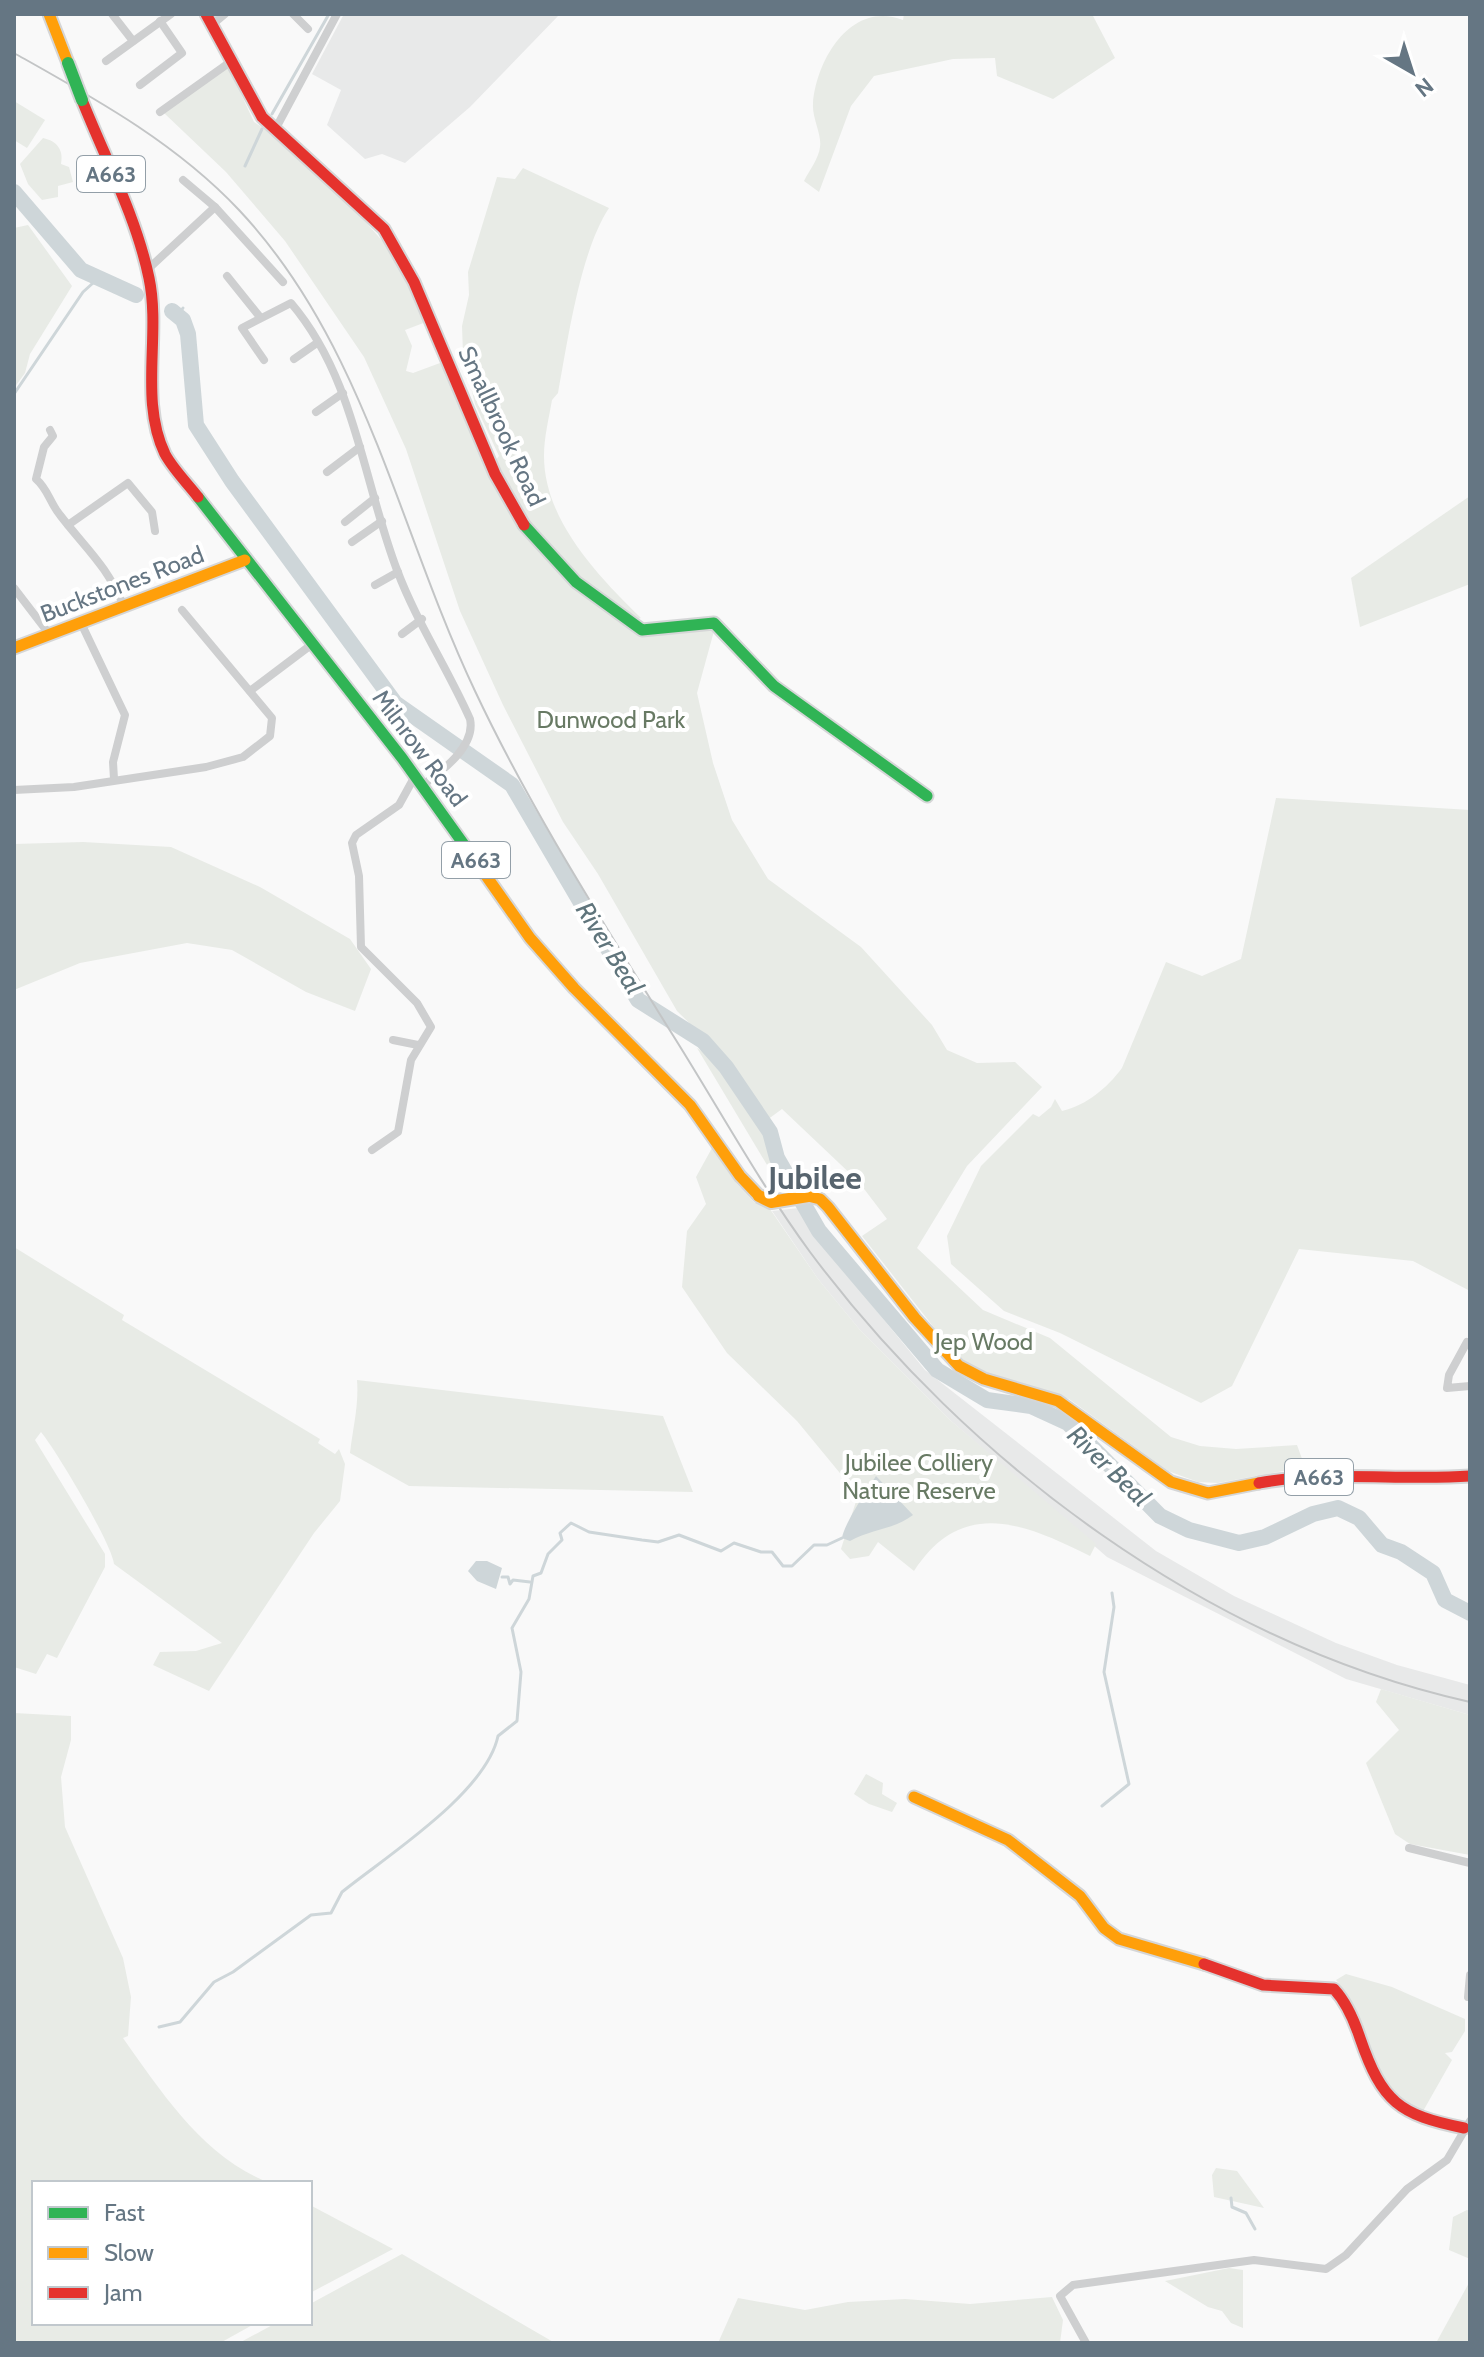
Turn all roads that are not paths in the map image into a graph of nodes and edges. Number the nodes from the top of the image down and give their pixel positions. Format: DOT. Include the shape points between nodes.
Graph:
graph roads {
  1 [pos="49,14"];
  2 [pos="112,14"];
  3 [pos="171,14"];
  4 [pos="225,14"];
  5 [pos="293,14"];
  6 [pos="337,14"];
  7 [pos="209,19"];
  8 [pos="160,21"];
  9 [pos="308,29"];
  10 [pos="133,41"];
  11 [pos="233,60"];
  12 [pos="106,61"];
  13 [pos="140,85"];
  14 [pos="160,112"];
  15 [pos="276,128"];
  16 [pos="183,180"];
  17 [pos="215,207"];
  18 [pos="147,270"];
  19 [pos="227,276"];
  20 [pos="283,282"];
  21 [pos="260,317"];
  22 [pos="317,343"];
  23 [pos="294,359"];
  24 [pos="264,360"];
  25 [pos="343,393"];
  26 [pos="316,412"];
  27 [pos="50,430"];
  28 [pos="360,447"];
  29 [pos="327,472"];
  30 [pos="375,498"];
  31 [pos="382,521"];
  32 [pos="345,522"];
  33 [pos="68,525"];
  34 [pos="155,531"];
  35 [pos="352,542"];
  36 [pos="245,560"];
  37 [pos="398,572"];
  38 [pos="375,585"];
  39 [pos="14,588"];
  40 [pos="124,607"];
  41 [pos="182,610"];
  42 [pos="422,619"];
  43 [pos="81,623"];
  44 [pos="402,634"];
  45 [pos="50,635"];
  46 [pos="311,645"];
  47 [pos="14,648"];
  48 [pos="250,691"];
  49 [pos="114,779"];
  50 [pos="419,780"];
  51 [pos="14,790"];
  52 [pos="927,796"];
  53 [pos="393,1040"];
  54 [pos="418,1045"];
  55 [pos="372,1150"];
  56 [pos="1467,1342"];
  57 [pos="1470,1386"];
  58 [pos="1470,1476"];
  59 [pos="914,1797"];
  60 [pos="1409,1848"];
  61 [pos="1470,1863"];
  62 [pos="1470,1975"];
  63 [pos="1468,1997"];
  64 [pos="1467,2124"];
  65 [pos="1086,2343"];
  1 -- 18 [label="main road, Milnrow Road / A663, bridge"];
  2 -- 10 [label="street"];
  3 -- 8 [label="street"];
  4 -- 7 [label="street"];
  5 -- 9 [label="street"];
  6 -- 15 [label="street"];
  7 -- 11 [label="main road, Smallbrook Road"];
  8 -- 10 [label="street"];
  8 -- 13 [label="street" via="182,53"];
  10 -- 12 [label="street"];
  11 -- 14 [label="street"];
  11 -- 15 [label="main road, Smallbrook Road" via="262,117"];
  15 -- 52 [label="main road, Smallbrook Road" via="384,229 414,282 495,474 523,524 576,582 642,630 714,623 774,686"];
  16 -- 17 [label="street"];
  17 -- 18 [label="street"];
  17 -- 20 [label="street"];
  18 -- 36 [label="main road, Milnrow Road / A663" via="155,323 151,402 159,441"];
  19 -- 21 [label="street"];
  21 -- 22 [label="street" via="291,303"];
  21 -- 24 [label="street" via="242,328"];
  22 -- 23 [label="street"];
  22 -- 25 [label="street"];
  25 -- 26 [label="street"];
  25 -- 28 [label="street"];
  27 -- 33 [label="street" via="53,436 36,479"];
  28 -- 29 [label="street"];
  28 -- 30 [label="street"];
  30 -- 31 [label="street"];
  30 -- 32 [label="street"];
  31 -- 35 [label="street"];
  31 -- 37 [label="street"];
  33 -- 34 [label="street" via="128,483 152,512"];
  33 -- 40 [label="street" via="101,560"];
  36 -- 40 [label="main road, Buckstones Road"];
  36 -- 46 [label="main road, Milnrow Road / A663"];
  37 -- 38 [label="street"];
  37 -- 42 [label="street"];
  39 -- 45 [label="street"];
  40 -- 43 [label="main road, Buckstones Road"];
  41 -- 48 [label="street"];
  42 -- 44 [label="street"];
  42 -- 50 [label="street" via="470,719 470,736 455,757"];
  43 -- 45 [label="main road, Buckstones Road"];
  43 -- 49 [label="street" via="125,715"];
  45 -- 47 [label="main road, Buckstones Road"];
  46 -- 48 [label="street"];
  46 -- 50 [label="main road, Milnrow Road / A663"];
  48 -- 49 [label="street" via="272,718 273,727 270,736 243,757"];
  49 -- 51 [label="street"];
  50 -- 54 [label="street" via="399,805 352,843 359,876 361,947 427,1017 430,1032"];
  50 -- 58 [label="main road, Milnrow Road / A663, bridge" via="537,946 690,1105 740,1176 771,1202 820,1199 915,1318 970,1374 1058,1401 1171,1482 1208,1493 1295,1476"];
  53 -- 54 [label="street"];
  54 -- 55 [label="street" via="398,1132"];
  56 -- 57 [label="street" via="1447,1388"];
  59 -- 64 [label="main road" via="1008,1840 1080,1896 1119,1939 1263,1985 1334,1989 1350,2010 1384,2097 1409,2115"];
  60 -- 61 [label="street"];
  62 -- 63 [label="street"];
  64 -- 65 [label="street" via="1447,2160 1407,2189 1346,2255 1326,2269 1254,2260 1073,2285 1060,2296"];
}
